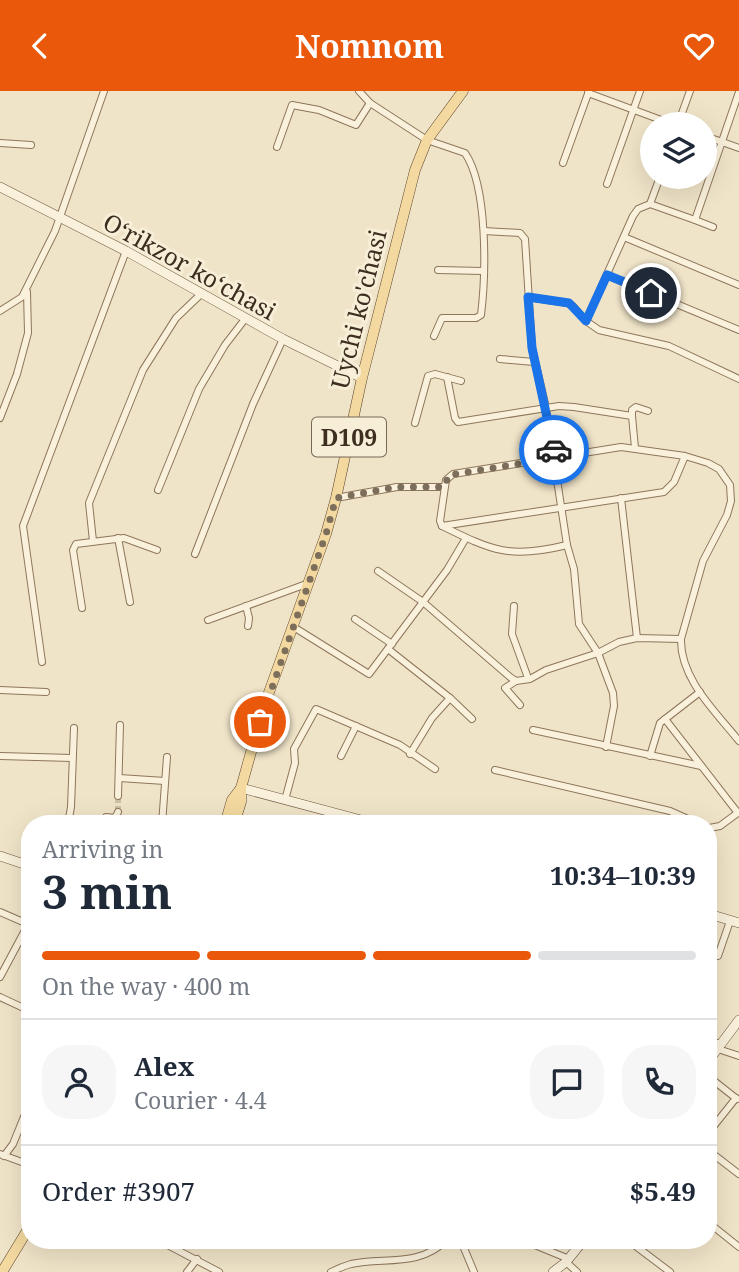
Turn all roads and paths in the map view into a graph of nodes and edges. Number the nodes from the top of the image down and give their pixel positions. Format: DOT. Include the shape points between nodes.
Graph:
graph roads {
  1 [pos="104,91"];
  2 [pos="359,91"];
  3 [pos="463,91"];
  4 [pos="640,91"];
  5 [pos="690,91"];
  6 [pos="588,92"];
  7 [pos="739,92"];
  8 [pos="370,103"];
  9 [pos="633,110"];
  10 [pos="682,112"];
  11 [pos="640,113"];
  12 [pos="427,140"];
  13 [pos="717,140"];
  14 [pos="722,142"];
  15 [pos="0,143"];
  16 [pos="31,145"];
  17 [pos="277,147"];
  18 [pos="739,148"];
  19 [pos="564,163"];
  20 [pos="607,184"];
  21 [pos="0,187"];
  22 [pos="656,189"];
  23 [pos="650,204"];
  24 [pos="60,216"];
  25 [pos="695,220"];
  26 [pos="713,227"];
  27 [pos="484,231"];
  28 [pos="624,237"];
  29 [pos="126,251"];
  30 [pos="438,270"];
  31 [pos="482,271"];
  32 [pos="607,275"];
  33 [pos="739,285"];
  34 [pos="27,290"];
  35 [pos="202,293"];
  36 [pos="528,297"];
  37 [pos="0,311"];
  38 [pos="245,319"];
  39 [pos="586,321"];
  40 [pos="739,330"];
  41 [pos="434,336"];
  42 [pos="283,339"];
  43 [pos="500,359"];
  44 [pos="534,362"];
  45 [pos="447,377"];
  46 [pos="362,378"];
  47 [pos="739,379"];
  48 [pos="461,381"];
  49 [pos="546,408"];
  50 [pos="648,411"];
  51 [pos="632,416"];
  52 [pos="0,418"];
  53 [pos="415,423"];
  54 [pos="635,448"];
  55 [pos="685,456"];
  56 [pos="555,458"];
  57 [pos="444,487"];
  58 [pos="158,490"];
  59 [pos="336,498"];
  60 [pos="621,498"];
  61 [pos="735,501"];
  62 [pos="562,506"];
  63 [pos="442,526"];
  64 [pos="118,538"];
  65 [pos="466,538"];
  66 [pos="93,541"];
  67 [pos="567,545"];
  68 [pos="157,550"];
  69 [pos="195,554"];
  70 [pos="378,571"];
  71 [pos="309,583"];
  72 [pos="130,603"];
  73 [pos="423,603"];
  74 [pos="514,605"];
  75 [pos="246,606"];
  76 [pos="82,608"];
  77 [pos="355,619"];
  78 [pos="208,620"];
  79 [pos="292,626"];
  80 [pos="248,627"];
  81 [pos="637,638"];
  82 [pos="681,639"];
  83 [pos="390,647"];
  84 [pos="598,653"];
  85 [pos="42,662"];
  86 [pos="528,678"];
  87 [pos="516,681"];
  88 [pos="0,690"];
  89 [pos="46,692"];
  90 [pos="700,692"];
  91 [pos="450,698"];
  92 [pos="520,705"];
  93 [pos="472,719"];
  94 [pos="665,719"];
  95 [pos="120,725"];
  96 [pos="356,726"];
  97 [pos="74,728"];
  98 [pos="533,730"];
  99 [pos="739,741"];
  100 [pos="606,747"];
  101 [pos="410,754"];
  102 [pos="0,755"];
  103 [pos="341,756"];
  104 [pos="650,756"];
  105 [pos="167,757"];
  106 [pos="72,758"];
  107 [pos="701,766"];
  108 [pos="435,769"];
  109 [pos="495,770"];
  110 [pos="119,778"];
  111 [pos="165,781"];
  112 [pos="241,788"];
  113 [pos="118,796"];
  114 [pos="285,800"];
  115 [pos="739,813"];
  116 [pos="70,815"];
  117 [pos="163,815"];
  118 [pos="228,815"];
  119 [pos="237,815"];
  120 [pos="342,815"];
  121 [pos="679,815"];
  122 [pos="717,827"];
  123 [pos="0,856"];
  124 [pos="21,863"];
  125 [pos="0,912"];
  126 [pos="717,916"];
  127 [pos="21,920"];
  128 [pos="735,922"];
  129 [pos="21,938"];
  130 [pos="718,956"];
  131 [pos="0,977"];
  132 [pos="0,997"];
  133 [pos="21,1007"];
  134 [pos="739,1020"];
  135 [pos="717,1045"];
  136 [pos="720,1047"];
  137 [pos="717,1051"];
  138 [pos="739,1056"];
  139 [pos="717,1084"];
  140 [pos="737,1100"];
  141 [pos="717,1123"];
  142 [pos="21,1124"];
  143 [pos="2,1155"];
  144 [pos="717,1157"];
  145 [pos="21,1160"];
  146 [pos="739,1174"];
  147 [pos="717,1229"];
  148 [pos="21,1241"];
  149 [pos="739,1247"];
  150 [pos="23,1249"];
  151 [pos="174,1249"];
  152 [pos="429,1249"];
  153 [pos="464,1249"];
  154 [pos="542,1249"];
  155 [pos="577,1249"];
  156 [pos="640,1249"];
  157 [pos="197,1258"];
  158 [pos="567,1261"];
  159 [pos="385,1262"];
  160 [pos="2,1272"];
  161 [pos="9,1272"];
  162 [pos="187,1272"];
  163 [pos="219,1272"];
  164 [pos="331,1272"];
  165 [pos="387,1272"];
  166 [pos="474,1272"];
  167 [pos="553,1272"];
  168 [pos="578,1272"];
  169 [pos="670,1272"];
  1 -- 24 [label="street"];
  2 -- 8 [label="street"];
  3 -- 12 [label="main road, Uychi ko'chasi / D109"];
  4 -- 9 [label="street"];
  5 -- 10 [label="street"];
  6 -- 9 [label="street"];
  6 -- 19 [label="street"];
  7 -- 14 [label="street"];
  8 -- 12 [label="street"];
  8 -- 17 [label="street" via="356,125 292,104"];
  9 -- 11 [label="street"];
  9 -- 20 [label="street"];
  12 -- 27 [label="street" via="467,155"];
  12 -- 46 [label="main road, Uychi ko'chasi / D109" via="415,170"];
  13 -- 14 [label="street"];
  14 -- 18 [label="street"];
  14 -- 25 [label="street"];
  15 -- 16 [label="street"];
  21 -- 24 [label="main road, Oʻrikzor koʻchasi"];
  22 -- 23 [label="street"];
  23 -- 25 [label="street"];
  23 -- 28 [label="street" via="635,212"];
  24 -- 29 [label="main road, Oʻrikzor koʻchasi"];
  24 -- 34 [label="street"];
  25 -- 26 [label="street"];
  27 -- 31 [label="street"];
  27 -- 36 [label="street" via="524,237"];
  28 -- 32 [label="street"];
  28 -- 33 [label="street"];
  29 -- 35 [label="main road, Oʻrikzor koʻchasi"];
  29 -- 85 [label="street" via="23,523"];
  30 -- 31 [label="street"];
  31 -- 41 [label="street" via="481,315 442,318"];
  32 -- 39 [label="street"];
  32 -- 40 [label="street"];
  34 -- 37 [label="street"];
  34 -- 52 [label="street" via="28,333"];
  35 -- 38 [label="main road, Oʻrikzor koʻchasi"];
  35 -- 66 [label="street" via="176,318 143,370 90,499"];
  36 -- 39 [label="street" via="569,303"];
  36 -- 44 [label="street"];
  38 -- 42 [label="main road, Oʻrikzor koʻchasi"];
  38 -- 58 [label="street" via="199,389"];
  39 -- 47 [label="street" via="603,331 669,346"];
  42 -- 46 [label="main road, Oʻrikzor koʻchasi"];
  42 -- 69 [label="street"];
  43 -- 44 [label="street"];
  44 -- 49 [label="street"];
  45 -- 48 [label="street"];
  45 -- 49 [label="street" via="458,422"];
  45 -- 53 [label="street" via="428,376"];
  46 -- 59 [label="main road, Uychi ko'chasi / D109"];
  49 -- 51 [label="street" via="574,407"];
  49 -- 56 [label="street"];
  50 -- 51 [label="street" via="636,407"];
  51 -- 54 [label="street"];
  54 -- 55 [label="street"];
  54 -- 56 [label="street"];
  55 -- 60 [label="street" via="664,492"];
  55 -- 61 [label="street" via="719,469"];
  56 -- 57 [label="street" via="449,475"];
  56 -- 62 [label="street"];
  57 -- 59 [label="street" via="397,487"];
  57 -- 63 [label="street"];
  59 -- 71 [label="main road, Uychi ko'chasi / D109"];
  60 -- 62 [label="street"];
  60 -- 81 [label="street"];
  61 -- 82 [label="street" via="703,561"];
  62 -- 63 [label="street"];
  62 -- 67 [label="street"];
  63 -- 65 [label="street"];
  64 -- 66 [label="street"];
  64 -- 68 [label="street"];
  64 -- 72 [label="street"];
  65 -- 67 [label="street" via="503,552"];
  65 -- 73 [label="street"];
  66 -- 76 [label="street" via="74,547"];
  67 -- 84 [label="street" via="575,569 579,624"];
  70 -- 73 [label="street"];
  71 -- 75 [label="street"];
  71 -- 79 [label="main road, Uychi ko'chasi / D109"];
  73 -- 83 [label="street"];
  73 -- 87 [label="street"];
  74 -- 86 [label="street" via="512,634"];
  75 -- 78 [label="street"];
  75 -- 80 [label="street"];
  77 -- 83 [label="street"];
  79 -- 83 [label="street" via="368,675"];
  79 -- 112 [label="main road, Uychi ko'chasi / D109"];
  81 -- 82 [label="street"];
  81 -- 84 [label="street"];
  82 -- 90 [label="street" via="687,669"];
  83 -- 91 [label="street"];
  84 -- 86 [label="street"];
  84 -- 100 [label="street" via="614,699"];
  86 -- 87 [label="street"];
  87 -- 92 [label="street" via="505,688"];
  88 -- 89 [label="street"];
  90 -- 94 [label="street"];
  90 -- 99 [label="street"];
  91 -- 93 [label="street"];
  91 -- 101 [label="street"];
  94 -- 104 [label="street"];
  94 -- 107 [label="street"];
  95 -- 110 [label="street"];
  96 -- 101 [label="street"];
  96 -- 103 [label="street"];
  96 -- 114 [label="street" via="314,710 294,749"];
  97 -- 106 [label="street"];
  98 -- 100 [label="street"];
  100 -- 104 [label="street"];
  101 -- 108 [label="street"];
  102 -- 106 [label="street"];
  104 -- 107 [label="street"];
  105 -- 111 [label="street"];
  106 -- 116 [label="street"];
  107 -- 115 [label="street"];
  109 -- 121 [label="street"];
  110 -- 111 [label="street"];
  110 -- 113 [label="street"];
  111 -- 117 [label="street"];
  112 -- 114 [label="main road"];
  112 -- 118 [label="main road, Uychi ko'chasi / D109"];
  112 -- 119 [label="main road, Uychi ko'chasi / D109"];
  114 -- 120 [label="main road"];
  115 -- 122 [label="street"];
  123 -- 124 [label="main road"];
  125 -- 127 [label="street"];
  126 -- 128 [label="main road"];
  128 -- 130 [label="street"];
  129 -- 131 [label="street"];
  132 -- 133 [label="street"];
  134 -- 136 [label="main road"];
  135 -- 136 [label="street"];
  136 -- 137 [label="main road"];
  136 -- 138 [label="street"];
  139 -- 140 [label="street"];
  140 -- 141 [label="street"];
  142 -- 143 [label="street" via="13,1144"];
  143 -- 145 [label="street"];
  144 -- 146 [label="street"];
  147 -- 149 [label="street"];
  148 -- 160 [label="main road"];
  150 -- 161 [label="main road"];
  151 -- 157 [label="street"];
  152 -- 159 [label="street"];
  153 -- 166 [label="street"];
  154 -- 158 [label="street"];
  155 -- 158 [label="main road"];
  156 -- 169 [label="street"];
  157 -- 162 [label="street"];
  157 -- 163 [label="street"];
  158 -- 167 [label="main road"];
  158 -- 168 [label="street"];
  159 -- 164 [label="street" via="352,1264"];
  159 -- 165 [label="street"];
}
